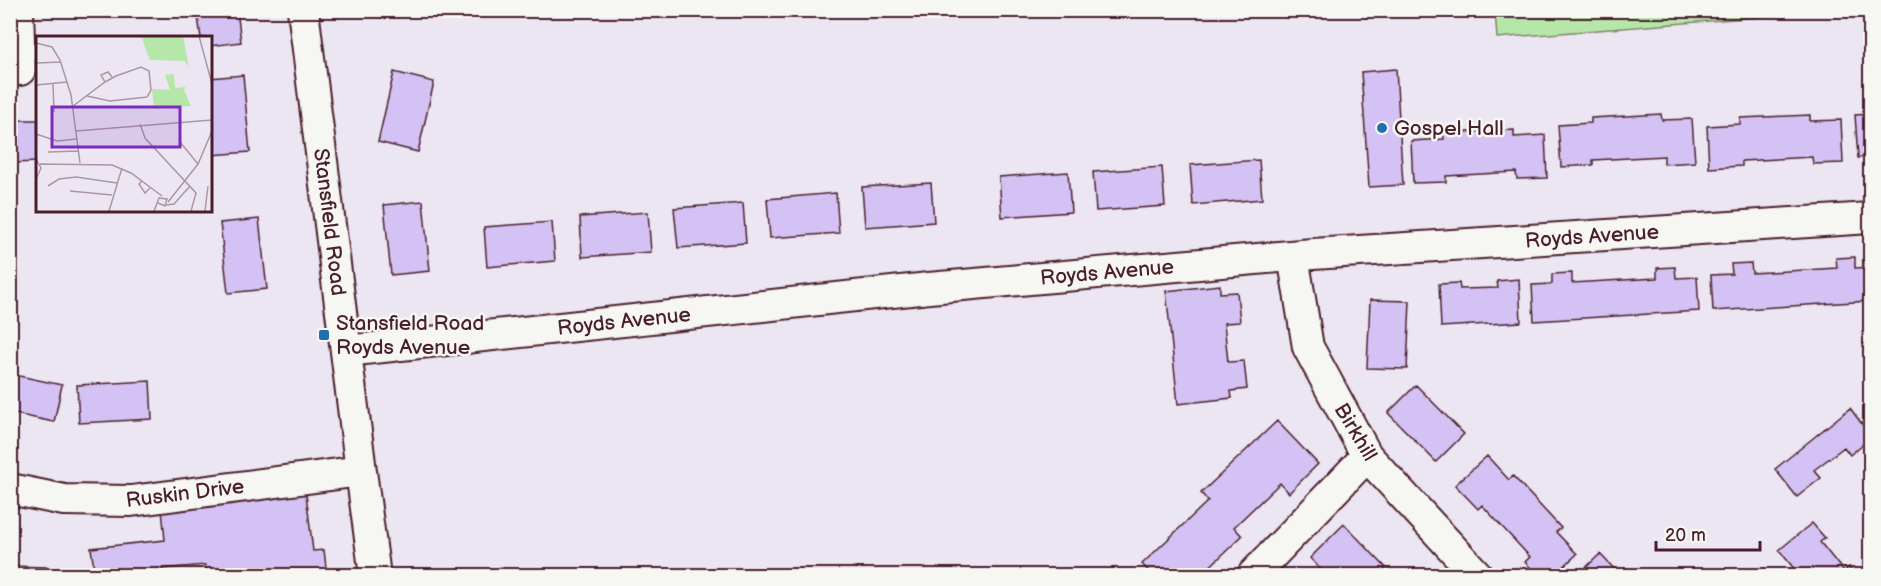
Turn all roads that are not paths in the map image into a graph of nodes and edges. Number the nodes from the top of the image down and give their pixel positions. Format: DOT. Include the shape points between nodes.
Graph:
graph roads {
  1 [pos="18,10"];
  2 [pos="303,10"];
  3 [pos="20,70"];
  4 [pos="1870,218"];
  5 [pos="1293,256"];
  6 [pos="346,351"];
  7 [pos="1367,456"];
  8 [pos="361,471"];
  9 [pos="10,489"];
  10 [pos="375,576"];
  11 [pos="1252,576"];
  12 [pos="1478,576"];
  1 -- 3 [label="street"];
  2 -- 6 [label="street, Stansfield Road"];
  4 -- 5 [label="street, Royds Avenue"];
  5 -- 6 [label="street, Royds Avenue" via="929,288"];
  5 -- 7 [label="street, Birkhill" via="1308,347"];
  6 -- 8 [label="street, Stansfield Road"];
  7 -- 11 [label="street"];
  7 -- 12 [label="street, Birkhill"];
  8 -- 9 [label="street, Ruskin Drive" via="131,501 64,500"];
  8 -- 10 [label="street, Stansfield Road"];
}
